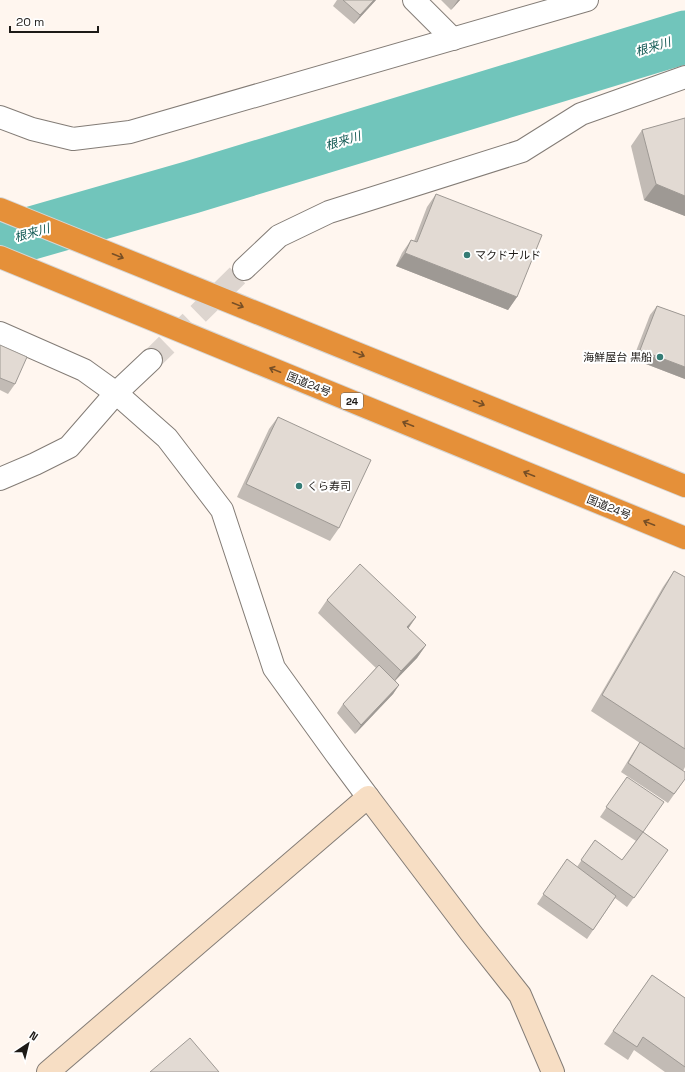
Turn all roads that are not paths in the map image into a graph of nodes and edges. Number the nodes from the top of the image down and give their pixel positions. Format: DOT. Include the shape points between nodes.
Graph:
graph roads {
  1 [pos="414,0"];
  2 [pos="587,0"];
  3 [pos="453,39"];
  4 [pos="685,77"];
  5 [pos="0,117"];
  6 [pos="0,209"];
  7 [pos="9,261"];
  8 [pos="244,269"];
  9 [pos="0,333"];
  10 [pos="151,360"];
  11 [pos="116,393"];
  12 [pos="0,480"];
  13 [pos="685,486"];
  14 [pos="685,538"];
  15 [pos="368,797"];
  16 [pos="48,1072"];
  17 [pos="553,1072"];
  1 -- 3 [label="street"];
  2 -- 3 [label="street"];
  3 -- 5 [label="street" via="130,132 73,139 32,129"];
  4 -- 8 [label="street" via="581,114 522,151 329,212 279,236"];
  6 -- 13 [label="highway, one-way"];
  14 -- 7 [label="highway, 国道24号 / 24, one-way"];
  9 -- 11 [label="street" via="84,370"];
  10 -- 11 [label="street"];
  11 -- 12 [label="street" via="69,447"];
  11 -- 15 [label="street" via="167,438 222,510 274,668"];
  15 -- 16 [label="street"];
  15 -- 17 [label="street" via="520,995"];
}
